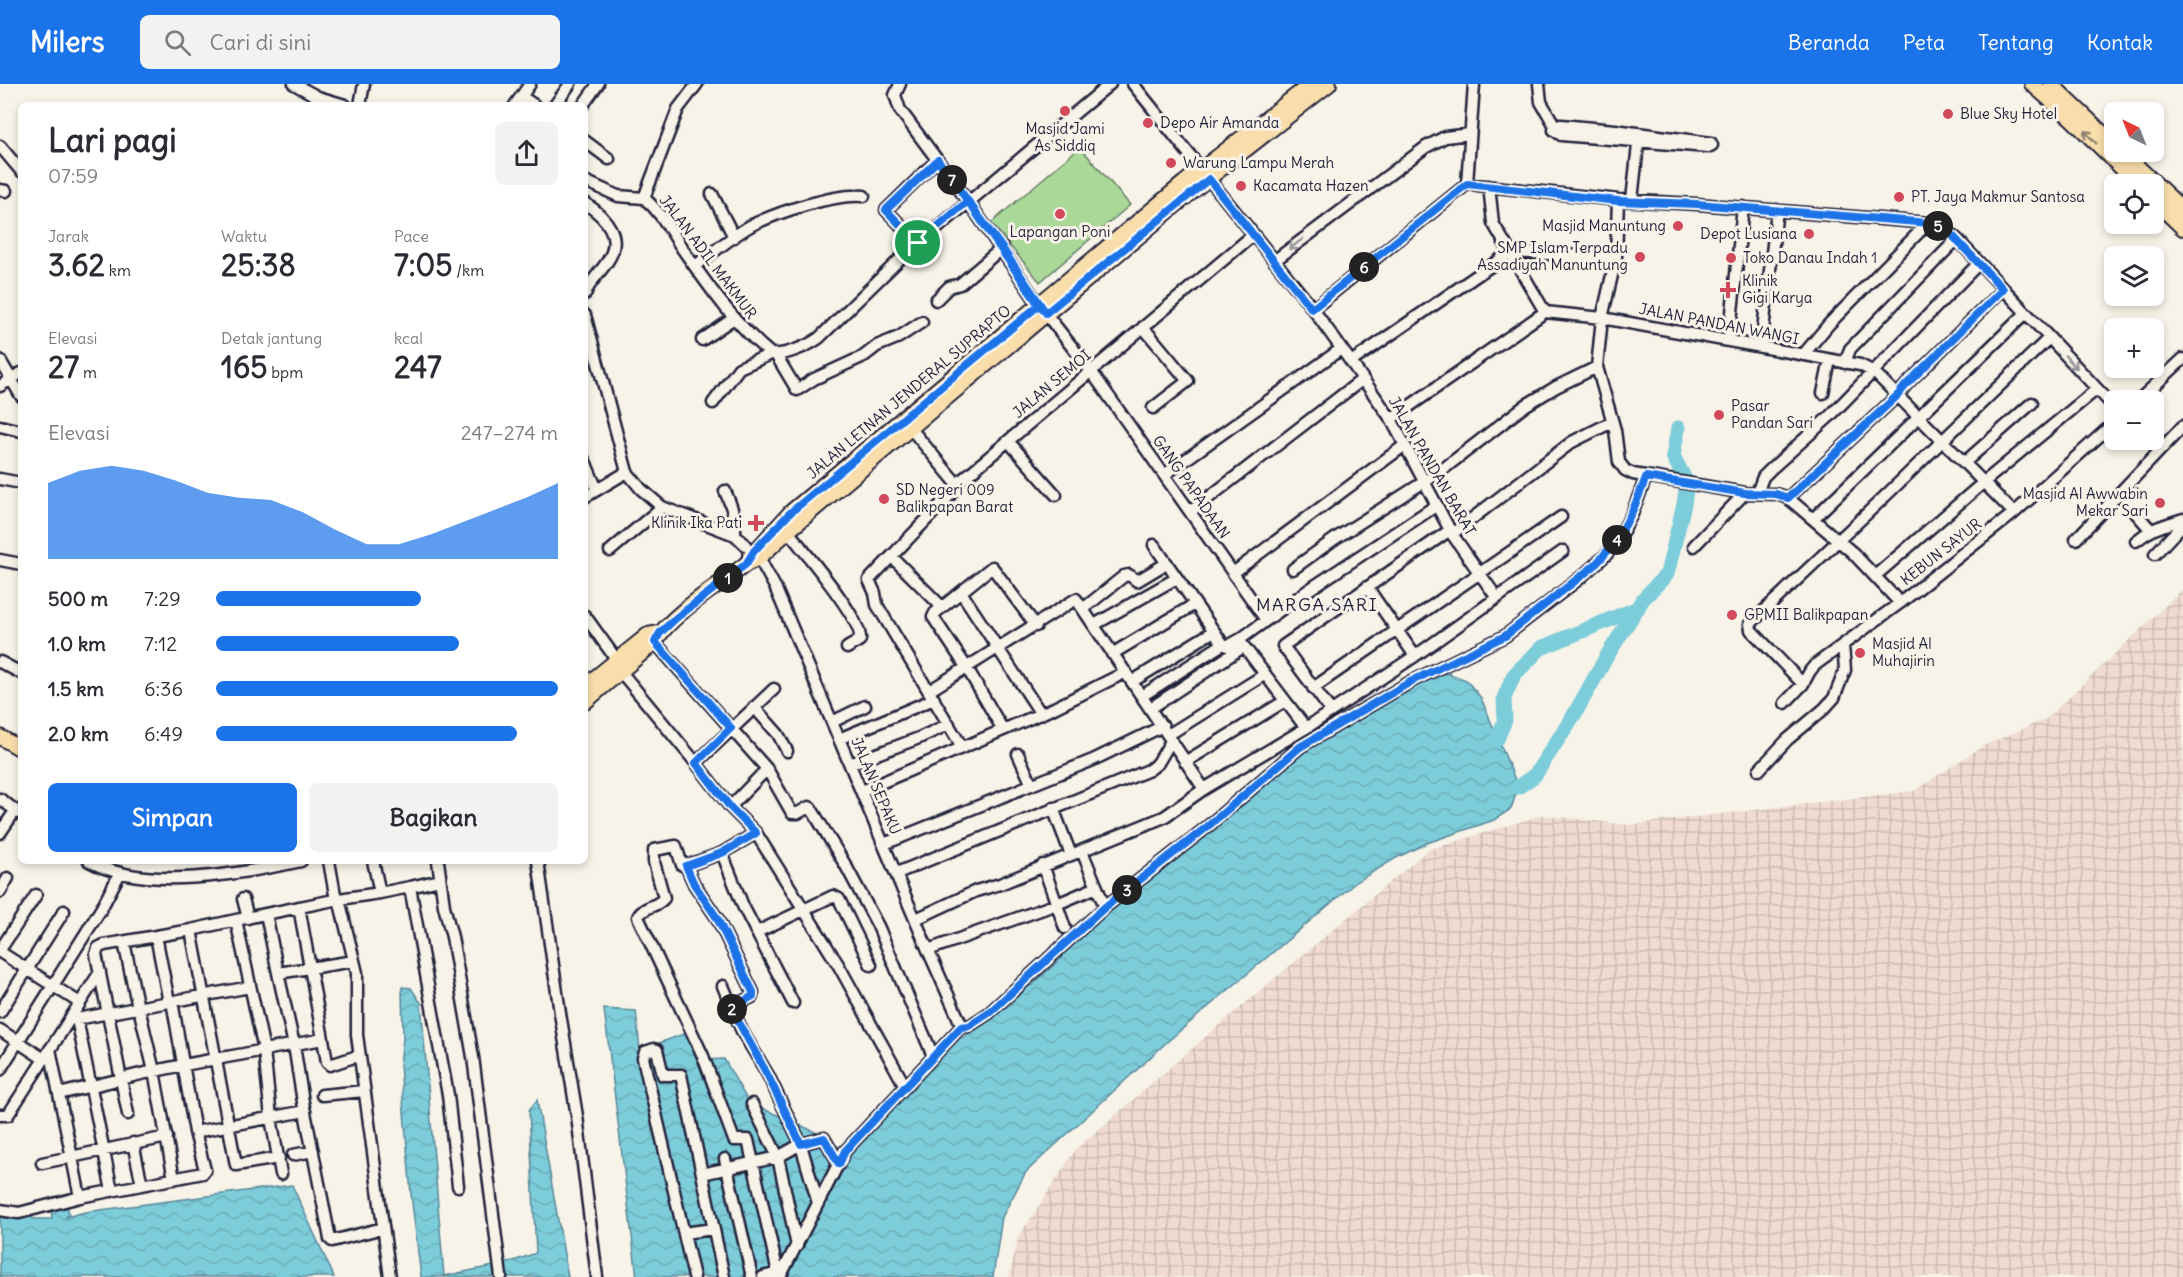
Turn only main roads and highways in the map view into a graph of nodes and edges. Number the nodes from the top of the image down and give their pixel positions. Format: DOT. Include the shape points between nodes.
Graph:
graph roads {
  1 [pos="1311,84"];
  2 [pos="1329,84"];
  3 [pos="2032,84"];
  4 [pos="2051,84"];
  5 [pos="2077,115"];
  6 [pos="2104,136"];
  7 [pos="2133,162"];
  8 [pos="2129,174"];
  9 [pos="1205,175"];
  10 [pos="2164,210"];
  11 [pos="2183,210"];
  12 [pos="2183,228"];
  13 [pos="1042,309"];
  14 [pos="907,423"];
  15 [pos="756,554"];
  16 [pos="619,666"];
  17 [pos="588,684"];
  18 [pos="588,699"];
  19 [pos="0,737"];
  20 [pos="18,747"];
  1 -- 9 [label="main road" via="1222,154"];
  2 -- 9 [label="main road, JALAN LETNAN JENDERAL SUPRAPTO"];
  3 -- 5 [label="main road"];
  4 -- 5 [label="main road"];
  5 -- 6 [label="main road"];
  8 -- 5 [label="main road, one-way"];
  7 -- 11 [label="main road"];
  9 -- 13 [label="main road, JALAN LETNAN JENDERAL SUPRAPTO"];
  9 -- 13 [label="main road, JALAN LETNAN JENDERAL SUPRAPTO" via="1184,183"];
  10 -- 12 [label="main road"];
  13 -- 14 [label="main road, JALAN LETNAN JENDERAL SUPRAPTO"];
  14 -- 15 [label="main road, JALAN LETNAN JENDERAL SUPRAPTO" via="788,531"];
  14 -- 15 [label="main road, JALAN LETNAN JENDERAL SUPRAPTO" via="791,512"];
  15 -- 16 [label="main road, JALAN LETNAN JENDERAL SUPRAPTO"];
  16 -- 17 [label="main road, JALAN LETNAN JENDERAL SUPRAPTO"];
  16 -- 18 [label="main road, JALAN LETNAN JENDERAL SUPRAPTO"];
  19 -- 20 [label="main road"];
}
